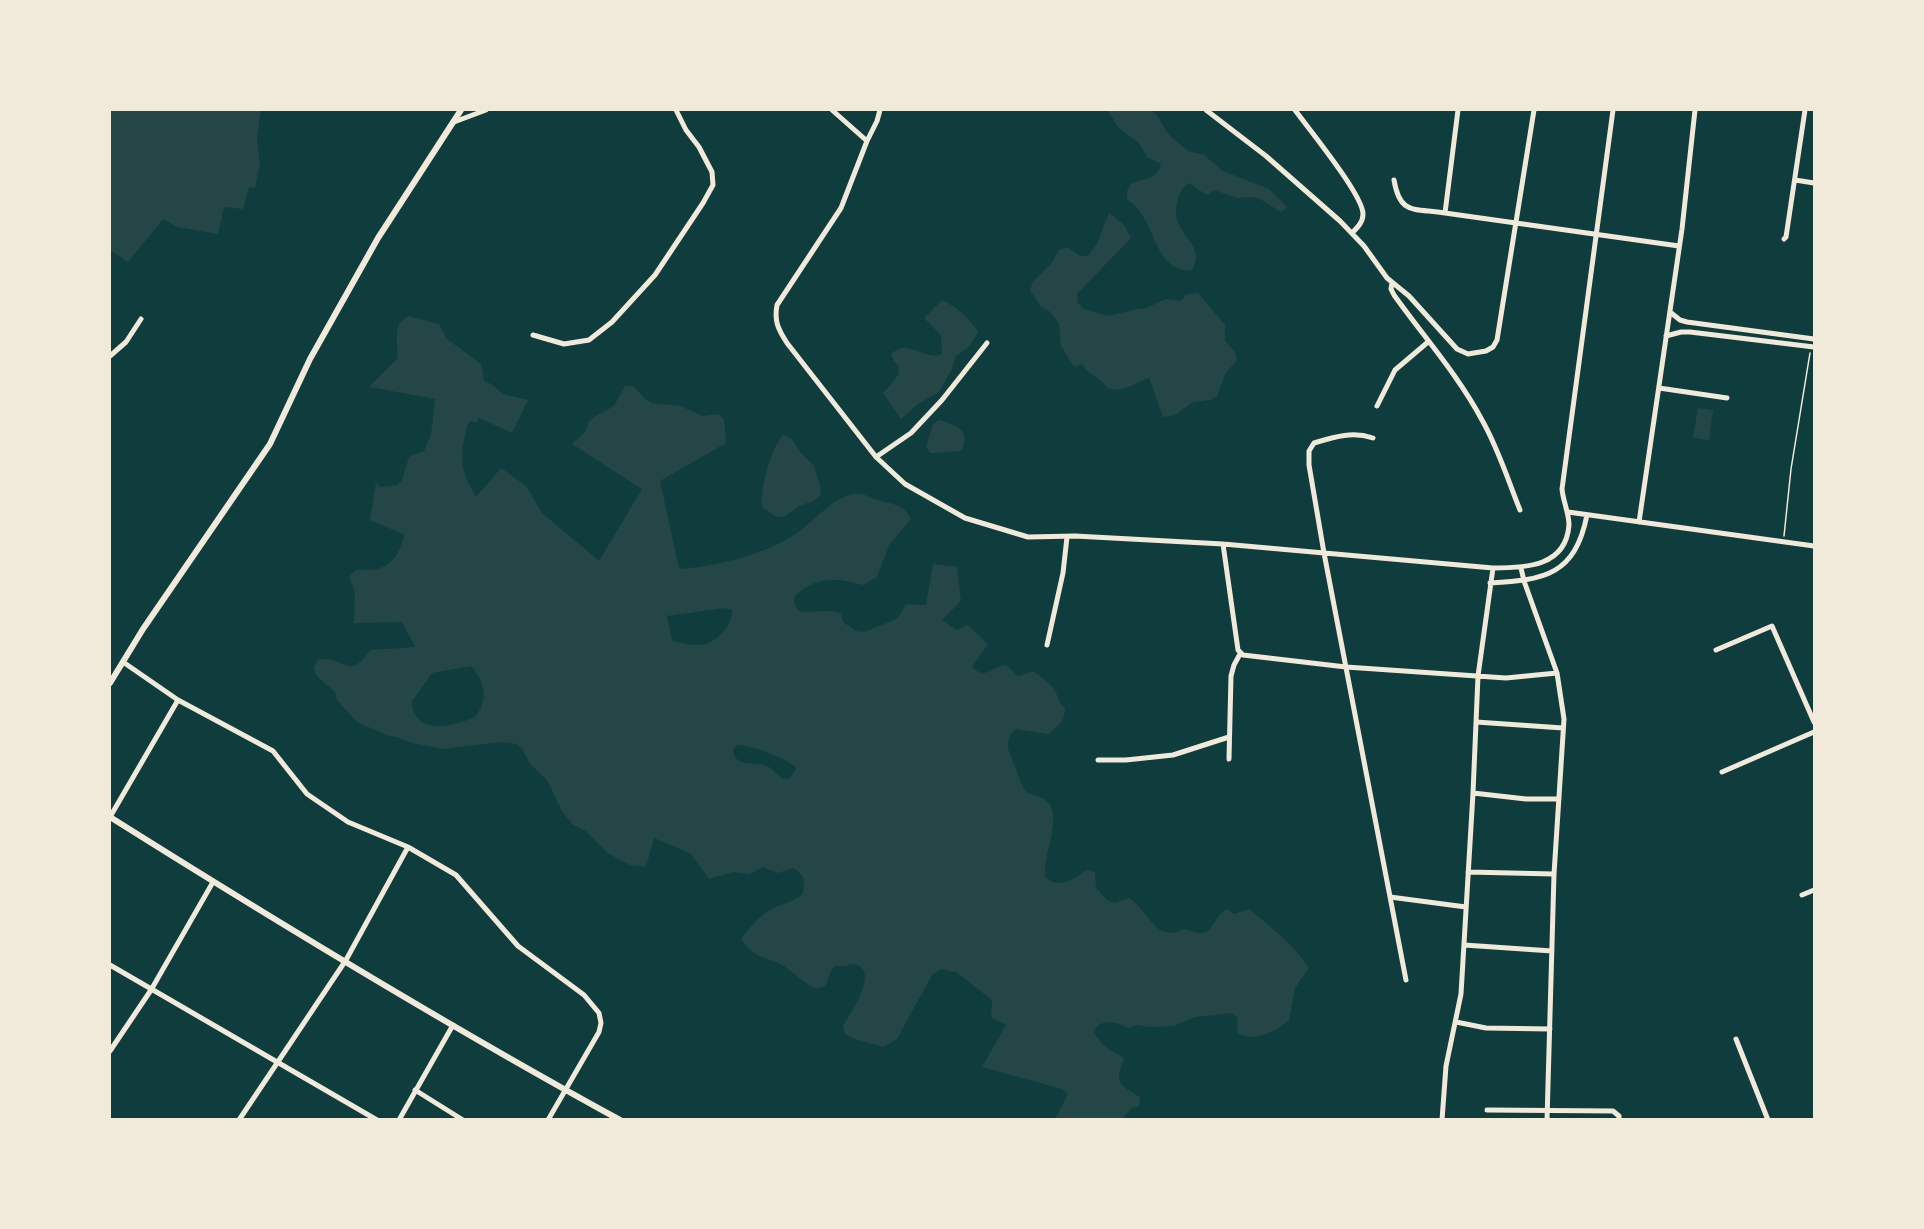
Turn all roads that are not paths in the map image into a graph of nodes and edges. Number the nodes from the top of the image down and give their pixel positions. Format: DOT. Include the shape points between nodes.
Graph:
graph roads {
  1 [pos="461,110"];
  2 [pos="486,110"];
  3 [pos="676,110"];
  4 [pos="832,110"];
  5 [pos="880,110"];
  6 [pos="1206,110"];
  7 [pos="1295,110"];
  8 [pos="1458,110"];
  9 [pos="1534,110"];
  10 [pos="1613,110"];
  11 [pos="1695,110"];
  12 [pos="1805,110"];
  13 [pos="453,122"];
  14 [pos="867,141"];
  15 [pos="1394,180"];
  16 [pos="1795,180"];
  17 [pos="1815,183"];
  18 [pos="1445,213"];
  19 [pos="1516,223"];
  20 [pos="1352,233"];
  21 [pos="1597,234"];
  22 [pos="1784,239"];
  23 [pos="1679,246"];
  24 [pos="1392,283"];
  25 [pos="1670,312"];
  26 [pos="141,319"];
  27 [pos="533,335"];
  28 [pos="1666,336"];
  29 [pos="1815,339"];
  30 [pos="1428,342"];
  31 [pos="987,343"];
  32 [pos="1813,347"];
  33 [pos="110,356"];
  34 [pos="1659,388"];
  35 [pos="1727,398"];
  36 [pos="1377,406"];
  37 [pos="1373,438"];
  38 [pos="876,457"];
  39 [pos="1520,510"];
  40 [pos="1568,512"];
  41 [pos="1587,515"];
  42 [pos="1639,522"];
  43 [pos="1067,537"];
  44 [pos="1223,544"];
  45 [pos="1815,546"];
  46 [pos="1323,553"];
  47 [pos="1493,568"];
  48 [pos="1521,568"];
  49 [pos="1524,581"];
  50 [pos="1490,583"];
  51 [pos="1047,645"];
  52 [pos="1716,650"];
  53 [pos="1240,654"];
  54 [pos="123,662"];
  55 [pos="1346,667"];
  56 [pos="1557,673"];
  57 [pos="1478,676"];
  58 [pos="110,683"];
  59 [pos="178,700"];
  60 [pos="1476,722"];
  61 [pos="1815,722"];
  62 [pos="1563,728"];
  63 [pos="1815,732"];
  64 [pos="1229,737"];
  65 [pos="1228,759"];
  66 [pos="1098,760"];
  67 [pos="1722,772"];
  68 [pos="1473,793"];
  69 [pos="1559,799"];
  70 [pos="110,817"];
  71 [pos="408,847"];
  72 [pos="1468,872"];
  73 [pos="1554,874"];
  74 [pos="213,882"];
  75 [pos="1815,890"];
  76 [pos="1802,895"];
  77 [pos="1390,897"];
  78 [pos="1466,907"];
  79 [pos="1464,945"];
  80 [pos="1552,951"];
  81 [pos="346,960"];
  82 [pos="110,965"];
  83 [pos="1406,980"];
  84 [pos="151,990"];
  85 [pos="1456,1022"];
  86 [pos="453,1024"];
  87 [pos="1550,1029"];
  88 [pos="1736,1039"];
  89 [pos="110,1050"];
  90 [pos="279,1062"];
  91 [pos="415,1090"];
  92 [pos="565,1090"];
  93 [pos="1486,1110"];
  94 [pos="1547,1111"];
  95 [pos="1619,1118"];
  96 [pos="239,1119"];
  97 [pos="377,1119"];
  98 [pos="399,1119"];
  99 [pos="463,1119"];
  100 [pos="548,1119"];
  101 [pos="620,1119"];
  102 [pos="1442,1119"];
  103 [pos="1547,1119"];
  104 [pos="1768,1119"];
  1 -- 13 [label="street"];
  2 -- 13 [label="street"];
  3 -- 27 [label="street" via="712,172 713,185 703,203 655,275 612,322 589,340 564,344"];
  4 -- 14 [label="street"];
  5 -- 14 [label="street"];
  6 -- 20 [label="street" via="1266,156"];
  7 -- 20 [label="street" via="1363,208 1362,221"];
  8 -- 18 [label="street"];
  9 -- 19 [label="street"];
  10 -- 21 [label="street"];
  11 -- 23 [label="street"];
  12 -- 16 [label="street"];
  13 -- 54 [label="street" via="378,238 310,359 270,444"];
  14 -- 38 [label="street" via="841,208 777,305 775,317 787,343"];
  15 -- 18 [label="street" via="1398,199 1405,206"];
  16 -- 17 [label="street"];
  16 -- 22 [label="street"];
  18 -- 19 [label="street"];
  19 -- 21 [label="street"];
  19 -- 24 [label="street" via="1493,347 1462,352"];
  20 -- 24 [label="street"];
  21 -- 23 [label="street"];
  21 -- 40 [label="street" via="1562,489"];
  23 -- 25 [label="street"];
  24 -- 30 [label="street" via="1392,292"];
  25 -- 28 [label="street"];
  25 -- 29 [label="street" via="1687,322"];
  26 -- 33 [label="street" via="126,342"];
  28 -- 32 [label="street" via="1690,332"];
  28 -- 34 [label="street"];
  30 -- 36 [label="street" via="1395,370"];
  30 -- 39 [label="street" via="1482,419"];
  31 -- 38 [label="street" via="911,433"];
  34 -- 35 [label="street"];
  34 -- 42 [label="street"];
  37 -- 46 [label="street" via="1362,434 1336,436 1311,446 1309,465"];
  38 -- 43 [label="street" via="904,484 966,518 1028,537"];
  40 -- 41 [label="street"];
  40 -- 48 [label="street" via="1569,526 1558,552 1541,564"];
  41 -- 42 [label="street"];
  41 -- 49 [label="street" via="1572,557 1547,574"];
  42 -- 45 [label="street"];
  43 -- 44 [label="street"];
  43 -- 51 [label="street"];
  44 -- 46 [label="street"];
  44 -- 53 [label="street"];
  46 -- 47 [label="street"];
  46 -- 55 [label="street"];
  47 -- 48 [label="street"];
  47 -- 50 [label="street"];
  48 -- 49 [label="street"];
  49 -- 50 [label="street"];
  49 -- 56 [label="street"];
  50 -- 57 [label="street"];
  52 -- 61 [label="street" via="1772,626"];
  53 -- 55 [label="street"];
  53 -- 64 [label="street" via="1231,676"];
  54 -- 58 [label="street"];
  54 -- 59 [label="street"];
  55 -- 57 [label="street"];
  55 -- 77 [label="street"];
  56 -- 57 [label="street" via="1506,678"];
  56 -- 62 [label="street"];
  57 -- 60 [label="street"];
  59 -- 70 [label="street"];
  59 -- 71 [label="street" via="273,751 307,794 348,822"];
  60 -- 62 [label="street"];
  60 -- 68 [label="street"];
  62 -- 69 [label="street"];
  63 -- 67 [label="street"];
  64 -- 65 [label="street"];
  64 -- 66 [label="street" via="1173,755"];
  68 -- 69 [label="street"];
  68 -- 72 [label="street"];
  69 -- 73 [label="street"];
  70 -- 74 [label="street"];
  71 -- 81 [label="street"];
  71 -- 92 [label="street" via="456,875 518,946 585,994 599,1013 598,1032"];
  72 -- 73 [label="street"];
  72 -- 78 [label="street"];
  73 -- 80 [label="street"];
  74 -- 81 [label="street"];
  74 -- 84 [label="street"];
  75 -- 76 [label="street"];
  77 -- 78 [label="street"];
  77 -- 83 [label="street"];
  78 -- 79 [label="street"];
  79 -- 80 [label="street"];
  79 -- 85 [label="street"];
  80 -- 87 [label="street"];
  81 -- 86 [label="street"];
  81 -- 90 [label="street"];
  82 -- 84 [label="street"];
  84 -- 89 [label="street"];
  84 -- 90 [label="street"];
  85 -- 87 [label="street" via="1486,1028"];
  85 -- 102 [label="street" via="1446,1066"];
  86 -- 91 [label="street"];
  86 -- 92 [label="street"];
  87 -- 94 [label="street"];
  88 -- 104 [label="street"];
  90 -- 96 [label="street"];
  90 -- 97 [label="street"];
  91 -- 98 [label="street"];
  91 -- 99 [label="street"];
  92 -- 100 [label="street"];
  92 -- 101 [label="street"];
  93 -- 94 [label="street"];
  94 -- 95 [label="street" via="1613,1111"];
  94 -- 103 [label="street"];
}
